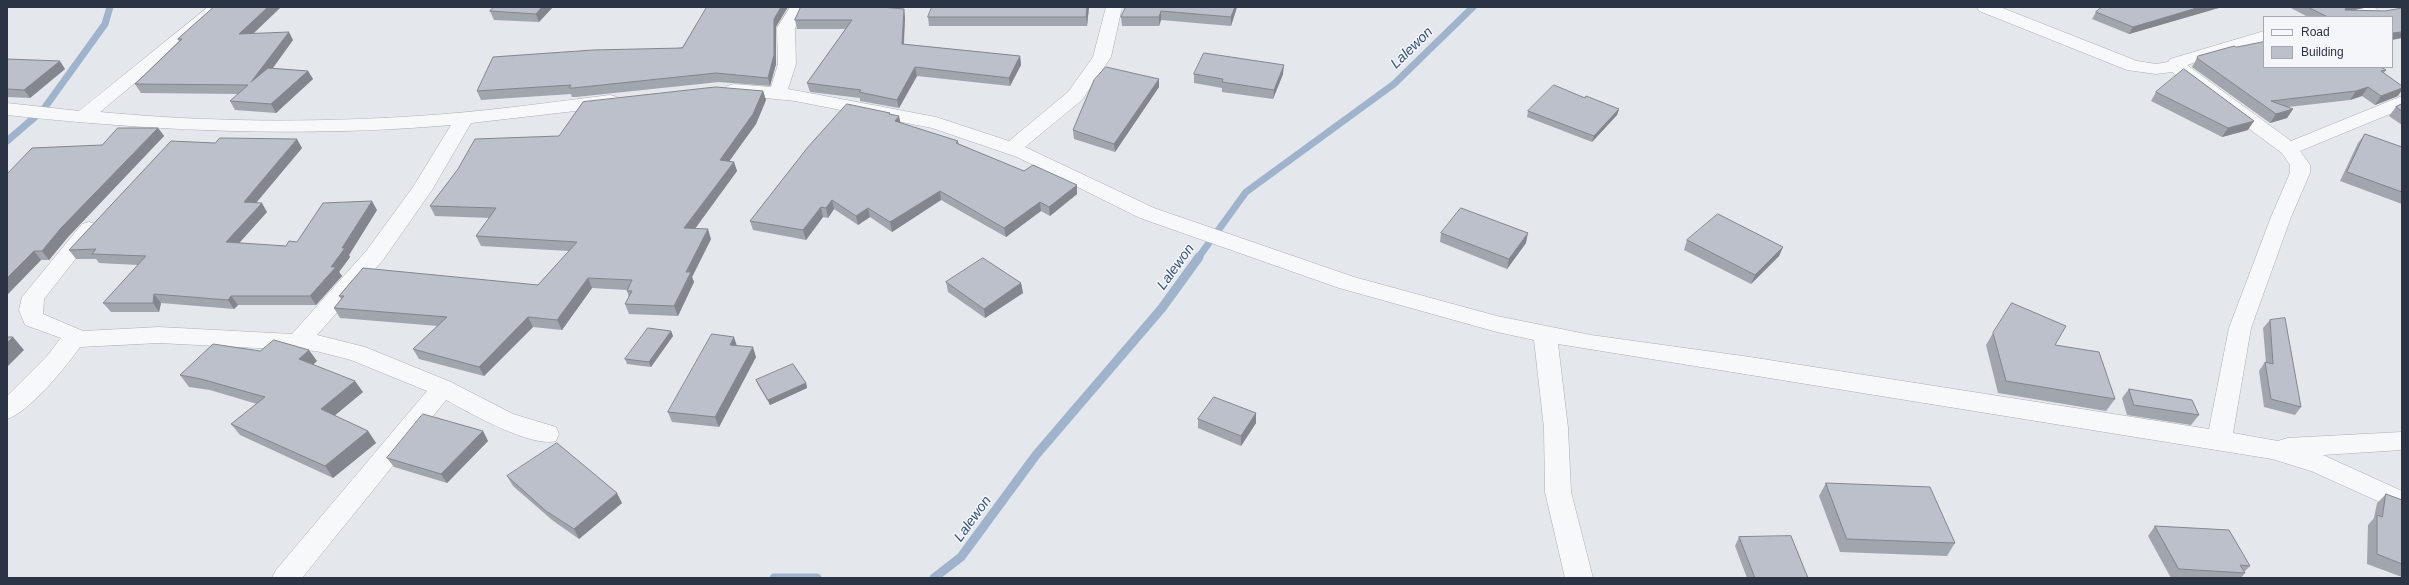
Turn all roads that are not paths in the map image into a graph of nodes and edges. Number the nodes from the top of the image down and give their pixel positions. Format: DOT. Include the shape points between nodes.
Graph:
graph roads {
  1 [pos="218,7"];
  2 [pos="798,7"];
  3 [pos="1114,7"];
  4 [pos="1985,7"];
  5 [pos="2374,10"];
  6 [pos="2353,16"];
  7 [pos="2263,36"];
  8 [pos="2176,66"];
  9 [pos="712,90"];
  10 [pos="778,93"];
  11 [pos="631,99"];
  12 [pos="2402,102"];
  13 [pos="9,111"];
  14 [pos="84,116"];
  15 [pos="465,118"];
  16 [pos="189,124"];
  17 [pos="173,141"];
  18 [pos="1011,149"];
  19 [pos="2289,149"];
  20 [pos="103,214"];
  21 [pos="1545,334"];
  22 [pos="74,339"];
  23 [pos="299,342"];
  24 [pos="443,388"];
  25 [pos="7,410"];
  26 [pos="547,434"];
  27 [pos="2219,441"];
  28 [pos="2402,441"];
  29 [pos="2272,448"];
  30 [pos="2402,502"];
  31 [pos="286,578"];
  32 [pos="1579,578"];
  1 -- 14 [label="street"];
  2 -- 10 [label="street" via="786,28 787,64"];
  3 -- 18 [label="street" via="1102,57 1075,96"];
  4 -- 8 [label="street" via="2133,66 2156,69"];
  5 -- 6 [label="street"];
  7 -- 8 [label="street" via="2176,63"];
  8 -- 19 [label="street"];
  9 -- 10 [label="street"];
  10 -- 18 [label="street" via="936,123"];
  11 -- 15 [label="street"];
  12 -- 19 [label="street"];
  13 -- 14 [label="street"];
  14 -- 16 [label="street"];
  15 -- 16 [label="street" via="307,125"];
  15 -- 23 [label="street" via="422,190 379,249"];
  16 -- 17 [label="street"];
  18 -- 21 [label="street" via="1147,213 1347,283 1497,324"];
  19 -- 27 [label="street" via="2300,165 2300,173 2240,328"];
  20 -- 22 [label="street" via="33,297 30,310 33,319 70,333 74,335"];
  21 -- 27 [label="street" via="1591,343 1750,364"];
  21 -- 32 [label="street" via="1556,428 1558,492"];
  22 -- 23 [label="street" via="159,335"];
  22 -- 25 [label="street"];
  23 -- 24 [label="street" via="316,343 357,353"];
  24 -- 26 [label="street" via="504,420"];
  24 -- 31 [label="street"];
  27 -- 29 [label="street"];
  28 -- 29 [label="street"];
  29 -- 30 [label="street" via="2320,464"];
}
